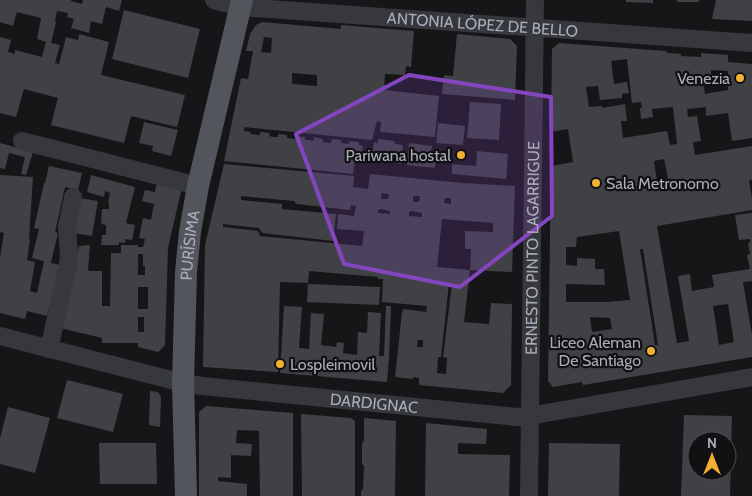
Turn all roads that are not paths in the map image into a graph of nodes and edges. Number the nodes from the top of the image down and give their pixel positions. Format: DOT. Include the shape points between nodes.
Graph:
graph roads {
  1 [pos="214,0"];
  2 [pos="535,0"];
  3 [pos="241,3"];
  4 [pos="535,28"];
  5 [pos="752,43"];
  6 [pos="22,141"];
  7 [pos="198,186"];
  8 [pos="73,196"];
  9 [pos="0,336"];
  10 [pos="48,349"];
  11 [pos="752,377"];
  12 [pos="184,383"];
  13 [pos="529,416"];
  14 [pos="186,496"];
  15 [pos="528,496"];
  1 -- 3 [label="street, ANTONIA LÓPEZ DE BELLO"];
  2 -- 4 [label="street, ERNESTO PINTO LAGARRIGUE"];
  3 -- 4 [label="street, ANTONIA LÓPEZ DE BELLO"];
  3 -- 7 [label="main road, PURÍSIMA"];
  4 -- 5 [label="street, ANTONIA LÓPEZ DE BELLO"];
  4 -- 13 [label="street, ERNESTO PINTO LAGARRIGUE"];
  6 -- 7 [label="street"];
  7 -- 12 [label="main road, PURÍSIMA" via="188,253"];
  8 -- 10 [label="street" via="67,227 68,265"];
  9 -- 10 [label="street, DARDIGNAC"];
  10 -- 12 [label="street, DARDIGNAC"];
  11 -- 13 [label="street, DARDIGNAC"];
  12 -- 13 [label="street, DARDIGNAC"];
  12 -- 14 [label="main road, PURÍSIMA"];
  13 -- 15 [label="street, ERNESTO PINTO LAGARRIGUE"];
}
